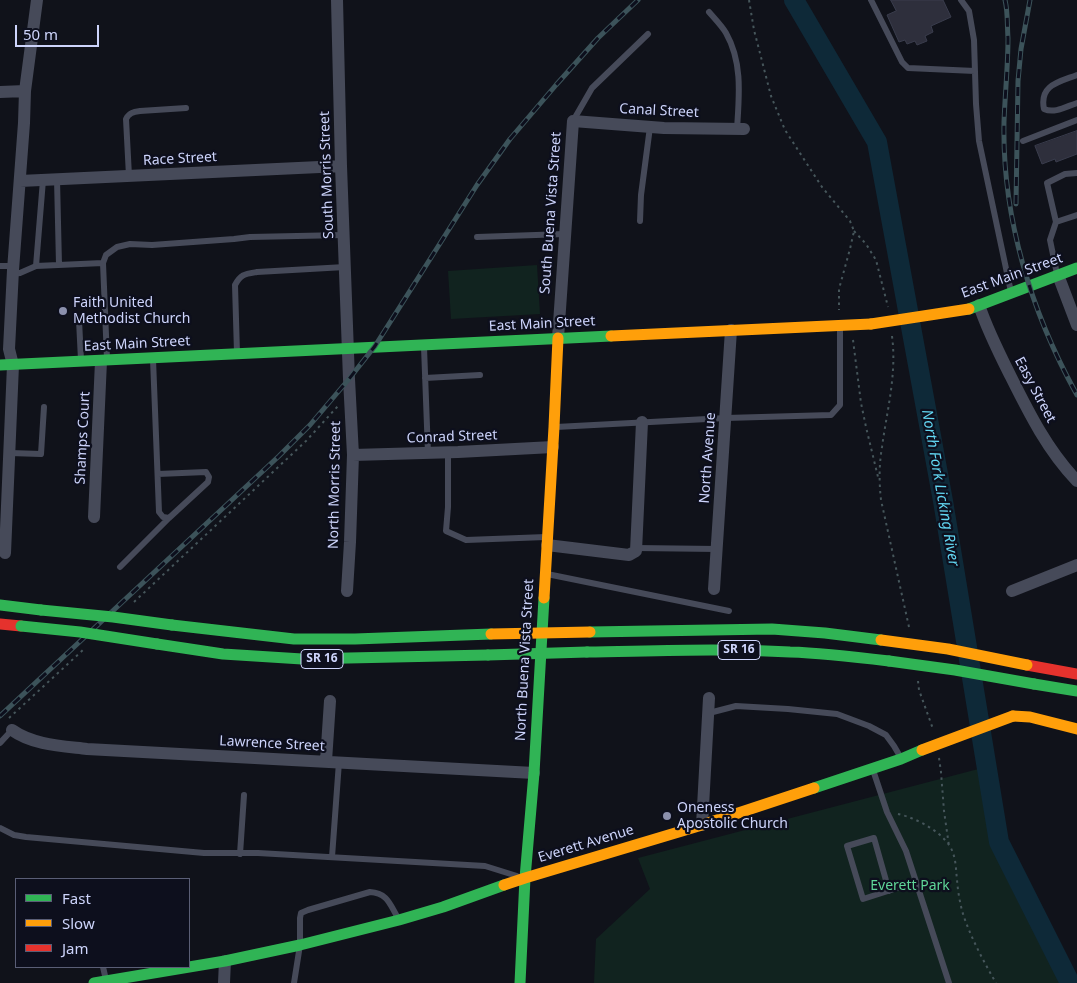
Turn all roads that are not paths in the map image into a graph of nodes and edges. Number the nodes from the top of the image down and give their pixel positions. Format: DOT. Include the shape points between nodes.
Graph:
graph roads {
  1 [pos="36,0"];
  2 [pos="337,0"];
  3 [pos="870,0"];
  4 [pos="962,0"];
  5 [pos="709,12"];
  6 [pos="648,34"];
  7 [pos="975,71"];
  8 [pos="1077,75"];
  9 [pos="25,91"];
  10 [pos="0,92"];
  11 [pos="1077,103"];
  12 [pos="186,108"];
  13 [pos="1077,120"];
  14 [pos="573,121"];
  15 [pos="650,127"];
  16 [pos="740,129"];
  17 [pos="1023,141"];
  18 [pos="341,166"];
  19 [pos="1077,173"];
  20 [pos="129,176"];
  21 [pos="57,179"];
  22 [pos="43,180"];
  23 [pos="20,181"];
  24 [pos="1077,215"];
  25 [pos="640,222"];
  26 [pos="1056,222"];
  27 [pos="565,234"];
  28 [pos="344,235"];
  29 [pos="477,237"];
  30 [pos="103,263"];
  31 [pos="59,265"];
  32 [pos="36,266"];
  33 [pos="345,267"];
  34 [pos="1077,268"];
  35 [pos="8,269"];
  36 [pos="1058,275"];
  37 [pos="1012,293"];
  38 [pos="974,307"];
  39 [pos="105,319"];
  40 [pos="846,325"];
  41 [pos="1077,325"];
  42 [pos="731,330"];
  43 [pos="558,338"];
  44 [pos="424,344"];
  45 [pos="349,348"];
  46 [pos="238,354"];
  47 [pos="153,358"];
  48 [pos="104,360"];
  49 [pos="81,362"];
  50 [pos="0,365"];
  51 [pos="13,365"];
  52 [pos="480,375"];
  53 [pos="425,378"];
  54 [pos="44,407"];
  55 [pos="726,418"];
  56 [pos="642,422"];
  57 [pos="554,427"];
  58 [pos="553,447"];
  59 [pos="448,452"];
  60 [pos="428,453"];
  61 [pos="353,455"];
  62 [pos="6,461"];
  63 [pos="158,474"];
  64 [pos="1077,481"];
  65 [pos="4,485"];
  66 [pos="94,517"];
  67 [pos="169,518"];
  68 [pos="547,541"];
  69 [pos="636,548"];
  70 [pos="717,549"];
  71 [pos="5,553"];
  72 [pos="1077,565"];
  73 [pos="120,568"];
  74 [pos="544,573"];
  75 [pos="714,589"];
  76 [pos="347,591"];
  77 [pos="1012,591"];
  78 [pos="0,605"];
  79 [pos="729,611"];
  80 [pos="0,624"];
  81 [pos="1077,674"];
  82 [pos="1077,692"];
  83 [pos="709,698"];
  84 [pos="330,701"];
  85 [pos="708,713"];
  86 [pos="9,725"];
  87 [pos="1077,729"];
  88 [pos="0,743"];
  89 [pos="901,759"];
  90 [pos="326,761"];
  91 [pos="339,762"];
  92 [pos="873,769"];
  93 [pos="534,773"];
  94 [pos="244,795"];
  95 [pos="702,825"];
  96 [pos="0,828"];
  97 [pos="240,854"];
  98 [pos="332,857"];
  99 [pos="525,878"];
  100 [pos="916,882"];
  101 [pos="889,891"];
  102 [pos="399,920"];
  103 [pos="300,945"];
  104 [pos="225,961"];
  105 [pos="190,967"];
  106 [pos="103,968"];
  107 [pos="184,968"];
  108 [pos="107,981"];
  109 [pos="94,983"];
  110 [pos="224,983"];
  111 [pos="294,983"];
  112 [pos="520,983"];
  113 [pos="949,983"];
  1 -- 9 [label="street"];
  2 -- 18 [label="street, South Morris Street"];
  3 -- 7 [label="lane" via="908,68"];
  4 -- 7 [label="lane" via="971,20"];
  5 -- 16 [label="lane" via="726,33 737,58"];
  6 -- 14 [label="lane" via="592,88"];
  7 -- 37 [label="lane" via="979,141"];
  8 -- 11 [label="lane" via="1052,84 1042,102 1048,111"];
  9 -- 10 [label="street"];
  9 -- 23 [label="street"];
  12 -- 20 [label="lane" via="140,111 128,115"];
  13 -- 17 [label="lane"];
  14 -- 15 [label="street, Canal Street"];
  14 -- 27 [label="street, South Buena Vista Street"];
  15 -- 16 [label="street, Canal Street"];
  15 -- 25 [label="lane"];
  18 -- 20 [label="street, Race Street"];
  18 -- 28 [label="street, South Morris Street"];
  19 -- 26 [label="lane" via="1065,174 1047,183"];
  20 -- 21 [label="street, Race Street"];
  21 -- 22 [label="street, Race Street"];
  21 -- 31 [label="lane"];
  22 -- 23 [label="street, Race Street"];
  22 -- 32 [label="lane"];
  23 -- 35 [label="street"];
  24 -- 26 [label="lane"];
  26 -- 36 [label="lane" via="1050,240"];
  27 -- 29 [label="lane"];
  27 -- 43 [label="street, South Buena Vista Street"];
  28 -- 30 [label="lane" via="130,244 117,247 106,255"];
  28 -- 33 [label="street, South Morris Street"];
  30 -- 31 [label="lane"];
  30 -- 39 [label="lane"];
  31 -- 32 [label="lane"];
  32 -- 35 [label="lane" via="20,273"];
  33 -- 45 [label="street, South Morris Street"];
  33 -- 46 [label="lane" via="256,272 239,278 236,285"];
  34 -- 36 [label="main road, East Main Street"];
  35 -- 51 [label="street" via="9,349"];
  36 -- 37 [label="main road, East Main Street"];
  36 -- 41 [label="street"];
  37 -- 38 [label="main road, East Main Street"];
  38 -- 40 [label="main road, East Main Street, bridge"];
  38 -- 64 [label="street, Easy Street" via="1027,410 1050,448"];
  39 -- 48 [label="lane"];
  39 -- 49 [label="lane" via="79,320"];
  40 -- 42 [label="main road, East Main Street"];
  40 -- 55 [label="lane" via="840,404 831,415"];
  42 -- 43 [label="main road, East Main Street"];
  42 -- 55 [label="street, North Avenue"];
  43 -- 44 [label="main road, East Main Street"];
  43 -- 57 [label="main road, North Buena Vista Street"];
  44 -- 45 [label="main road, East Main Street"];
  44 -- 53 [label="lane"];
  45 -- 46 [label="main road, East Main Street"];
  45 -- 61 [label="street, North Morris Street"];
  46 -- 47 [label="main road, East Main Street"];
  47 -- 48 [label="main road, East Main Street"];
  47 -- 63 [label="lane"];
  48 -- 49 [label="main road, East Main Street"];
  48 -- 66 [label="street, Shamps Court"];
  49 -- 51 [label="main road, East Main Street"];
  50 -- 51 [label="main road, East Main Street"];
  51 -- 62 [label="street"];
  52 -- 53 [label="lane"];
  53 -- 60 [label="lane"];
  54 -- 62 [label="lane" via="41,454"];
  55 -- 56 [label="lane"];
  55 -- 70 [label="street, North Avenue"];
  56 -- 57 [label="lane"];
  56 -- 69 [label="street"];
  57 -- 58 [label="main road, North Buena Vista Street"];
  58 -- 59 [label="street, Conrad Street"];
  58 -- 68 [label="main road, North Buena Vista Street"];
  59 -- 60 [label="street, Conrad Street"];
  59 -- 68 [label="lane" via="446,532 466,540"];
  60 -- 61 [label="street, Conrad Street"];
  61 -- 76 [label="street, North Morris Street"];
  62 -- 65 [label="street"];
  63 -- 67 [label="lane" via="159,512 162,518"];
  63 -- 67 [label="lane" via="206,472 209,477 208,482"];
  65 -- 71 [label="street"];
  67 -- 73 [label="lane"];
  68 -- 69 [label="street" via="629,555"];
  68 -- 74 [label="main road, North Buena Vista Street"];
  69 -- 70 [label="lane"];
  70 -- 75 [label="street, North Avenue"];
  72 -- 77 [label="street"];
  74 -- 79 [label="lane"];
  74 -- 93 [label="main road, North Buena Vista Street"];
  78 -- 81 [label="main road, SR 16, bridge" via="294,639 772,629 948,649"];
  80 -- 82 [label="main road, SR 16, bridge" via="80,632 223,654 302,659 719,650 824,654 955,670"];
  83 -- 85 [label="street"];
  84 -- 90 [label="street"];
  85 -- 89 [label="lane" via="736,706 837,714 886,735"];
  85 -- 95 [label="street"];
  86 -- 88 [label="lane"];
  86 -- 90 [label="street, Lawrence Street" via="29,739 87,749"];
  87 -- 89 [label="main road, Everett Avenue, bridge" via="1013,716"];
  89 -- 92 [label="main road, Everett Avenue"];
  90 -- 91 [label="street, Lawrence Street"];
  91 -- 93 [label="street, Lawrence Street"];
  91 -- 98 [label="lane"];
  92 -- 95 [label="main road, Everett Avenue"];
  92 -- 100 [label="lane"];
  93 -- 99 [label="main road, North Buena Vista Street"];
  94 -- 97 [label="lane"];
  95 -- 99 [label="main road, Everett Avenue"];
  96 -- 97 [label="lane" via="14,836"];
  97 -- 98 [label="lane"];
  98 -- 99 [label="lane" via="485,866"];
  99 -- 102 [label="main road, Everett Avenue"];
  99 -- 112 [label="main road, North Buena Vista Street"];
  100 -- 101 [label="lane"];
  100 -- 113 [label="lane"];
  101 -- 101 [label="lane" via="863,900 847,846 874,838"];
  102 -- 103 [label="main road, Everett Avenue"];
  102 -- 103 [label="lane" via="387,899 370,892 301,913"];
  103 -- 104 [label="main road, Everett Avenue"];
  103 -- 111 [label="lane"];
  104 -- 105 [label="main road, Everett Avenue"];
  104 -- 110 [label="street"];
  106 -- 108 [label="lane"];
  107 -- 108 [label="main road, Everett Avenue"];
  108 -- 109 [label="main road, Everett Avenue"];
}
